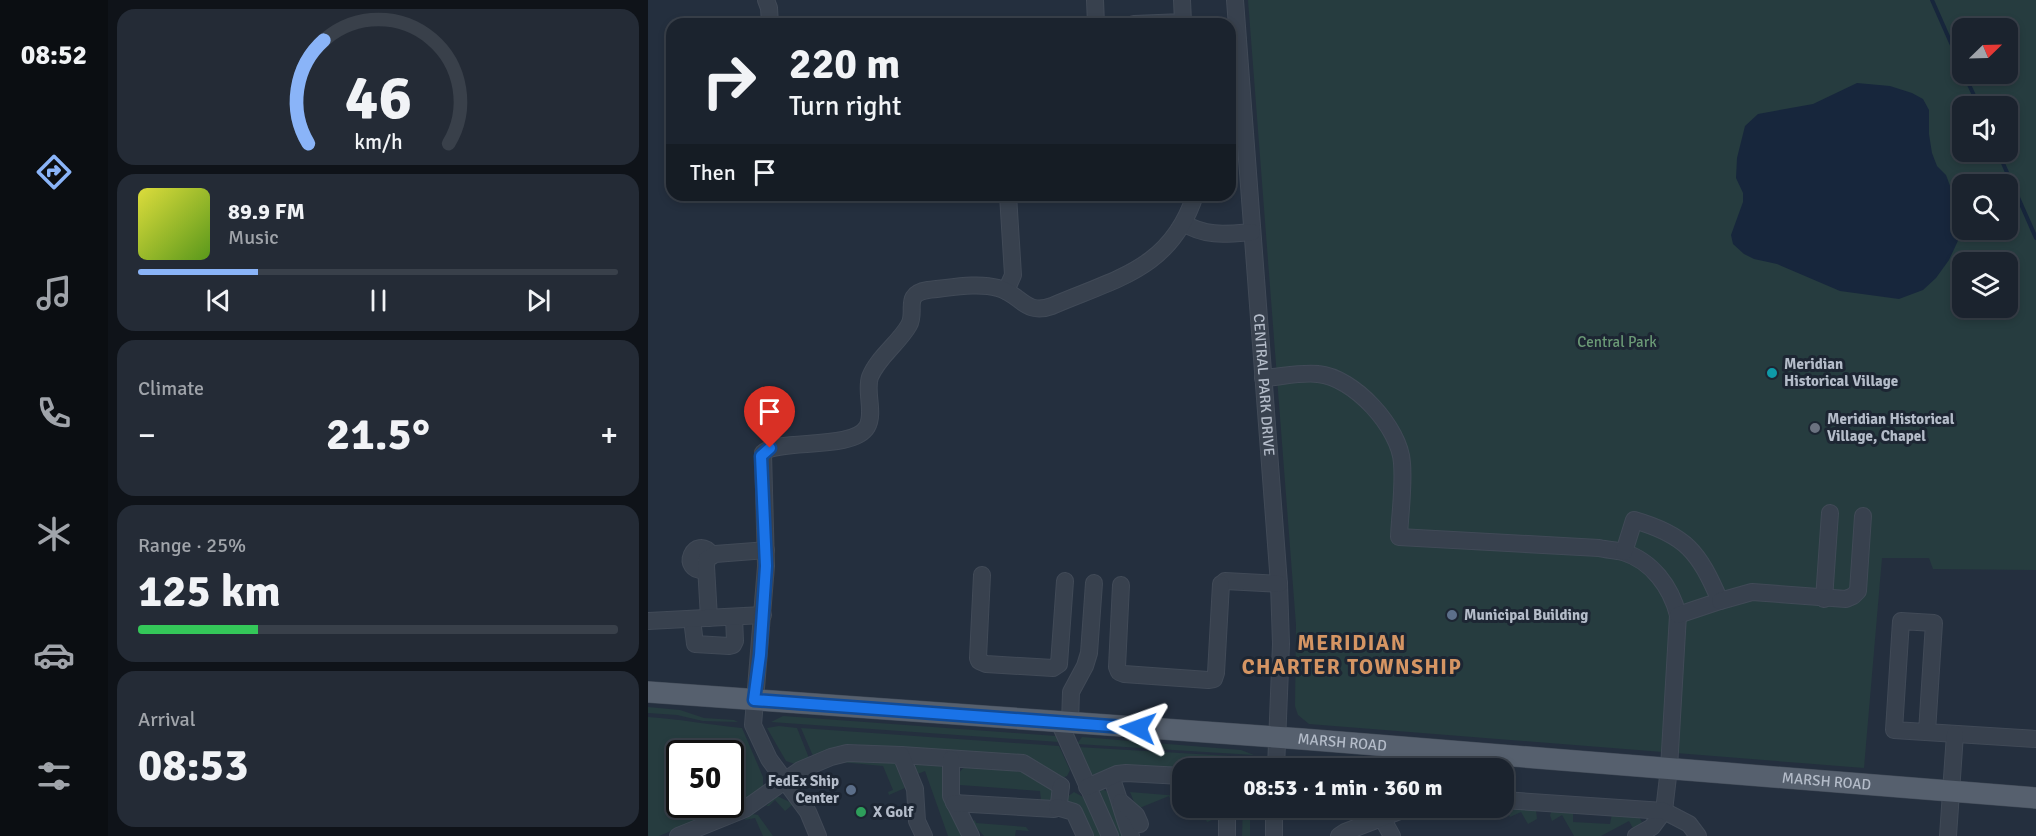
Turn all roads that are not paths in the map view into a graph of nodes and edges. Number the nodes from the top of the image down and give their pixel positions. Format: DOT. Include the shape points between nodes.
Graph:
graph roads {
  1 [pos="766,0"];
  2 [pos="1095,0"];
  3 [pos="1182,0"];
  4 [pos="1235,0"];
  5 [pos="770,18"];
  6 [pos="1096,18"];
  7 [pos="1183,18"];
  8 [pos="1008,201"];
  9 [pos="1193,201"];
  10 [pos="1184,223"];
  11 [pos="1252,232"];
  12 [pos="1006,291"];
  13 [pos="1263,378"];
  14 [pos="1830,513"];
  15 [pos="1863,516"];
  16 [pos="766,550"];
  17 [pos="1624,552"];
  18 [pos="982,575"];
  19 [pos="1065,581"];
  20 [pos="1094,583"];
  21 [pos="1279,584"];
  22 [pos="1121,585"];
  23 [pos="1824,599"];
  24 [pos="1720,601"];
  25 [pos="763,615"];
  26 [pos="1678,615"];
  27 [pos="734,617"];
  28 [pos="701,619"];
  29 [pos="648,621"];
  30 [pos="648,692"];
  31 [pos="754,700"];
  32 [pos="1065,722"];
  33 [pos="1927,732"];
  34 [pos="1955,734"];
  35 [pos="1278,737"];
  36 [pos="2036,739"];
  37 [pos="901,755"];
  38 [pos="1277,758"];
  39 [pos="1426,758"];
  40 [pos="951,759"];
  41 [pos="1514,762"];
  42 [pos="1669,768"];
  43 [pos="1172,775"];
  44 [pos="1111,777"];
  45 [pos="783,780"];
  46 [pos="1085,782"];
  47 [pos="1060,786"];
  48 [pos="1951,791"];
  49 [pos="2036,798"];
  50 [pos="1514,801"];
  51 [pos="954,803"];
  52 [pos="1057,807"];
  53 [pos="1664,811"];
  54 [pos="1227,818"];
  55 [pos="1274,818"];
  56 [pos="1382,818"];
  57 [pos="1139,832"];
  58 [pos="678,836"];
  59 [pos="818,836"];
  60 [pos="924,836"];
  61 [pos="971,836"];
  62 [pos="1085,836"];
  63 [pos="1110,836"];
  64 [pos="1227,836"];
  65 [pos="1274,836"];
  66 [pos="1339,836"];
  67 [pos="1392,836"];
  68 [pos="1636,836"];
  69 [pos="1698,836"];
  70 [pos="1948,836"];
  1 -- 5 [label="street"];
  2 -- 6 [label="street"];
  3 -- 7 [label="street"];
  4 -- 11 [label="street, CENTRAL PARK DRIVE"];
  8 -- 12 [label="street" via="1013,275"];
  9 -- 10 [label="street"];
  10 -- 11 [label="street" via="1205,233"];
  10 -- 12 [label="street" via="1165,249 1145,265 1052,306 1030,308"];
  11 -- 13 [label="street, CENTRAL PARK DRIVE"];
  12 -- 16 [label="street" via="984,286 919,292 910,304 910,324 870,377 869,423 864,431 841,440 765,451 761,456"];
  13 -- 17 [label="street" via="1318,374 1346,384 1365,398 1386,423 1402,461 1399,537"];
  13 -- 21 [label="street, CENTRAL PARK DRIVE"];
  14 -- 23 [label="street"];
  15 -- 23 [label="street" via="1858,591 1846,599"];
  16 -- 25 [label="street"];
  16 -- 28 [label="street" via="709,562"];
  17 -- 24 [label="street" via="1634,520 1660,528 1680,539 1699,558"];
  17 -- 26 [label="street" via="1659,575"];
  18 -- 19 [label="street" via="979,661 1050,668 1059,664"];
  20 -- 32 [label="street" via="1089,653 1071,692"];
  21 -- 22 [label="street" via="1223,583 1216,673 1214,679 1208,680 1119,672"];
  21 -- 35 [label="street, CENTRAL PARK DRIVE"];
  23 -- 24 [label="street" via="1752,592"];
  24 -- 26 [label="street"];
  25 -- 27 [label="street"];
  25 -- 31 [label="street"];
  26 -- 42 [label="street"];
  27 -- 28 [label="street"];
  27 -- 28 [label="street" via="735,641 729,646 695,644"];
  28 -- 29 [label="street"];
  30 -- 31 [label="main road, MARSH ROAD"];
  31 -- 32 [label="main road, MARSH ROAD"];
  31 -- 45 [label="street" via="754,729"];
  32 -- 35 [label="main road, MARSH ROAD"];
  32 -- 46 [label="street"];
  33 -- 33 [label="street" via="1894,730 1900,621 1934,623"];
  33 -- 34 [label="street"];
  34 -- 36 [label="street"];
  34 -- 48 [label="street"];
  35 -- 38 [label="street, CENTRAL PARK DRIVE"];
  35 -- 39 [label="main road, MARSH ROAD"];
  37 -- 40 [label="street"];
  37 -- 45 [label="street" via="841,753"];
  37 -- 60 [label="street" via="915,789 917,821"];
  40 -- 47 [label="street" via="1023,764"];
  40 -- 51 [label="street"];
  41 -- 42 [label="main road, MARSH ROAD"];
  42 -- 48 [label="main road, MARSH ROAD"];
  42 -- 53 [label="street"];
  43 -- 44 [label="street" via="1126,773"];
  44 -- 46 [label="street"];
  44 -- 57 [label="street" via="1126,805 1121,812"];
  45 -- 58 [label="street" via="745,809"];
  45 -- 59 [label="street" via="808,812"];
  46 -- 47 [label="street"];
  46 -- 63 [label="street"];
  47 -- 52 [label="street"];
  48 -- 49 [label="main road, MARSH ROAD"];
  48 -- 70 [label="street"];
  50 -- 53 [label="street"];
  51 -- 52 [label="street" via="1050,810"];
  51 -- 61 [label="street"];
  52 -- 62 [label="street" via="1074,812"];
  53 -- 68 [label="street" via="1652,827"];
  53 -- 69 [label="street" via="1689,824"];
  54 -- 64 [label="street"];
  55 -- 65 [label="street"];
  56 -- 66 [label="street"];
  56 -- 67 [label="street"];
}
